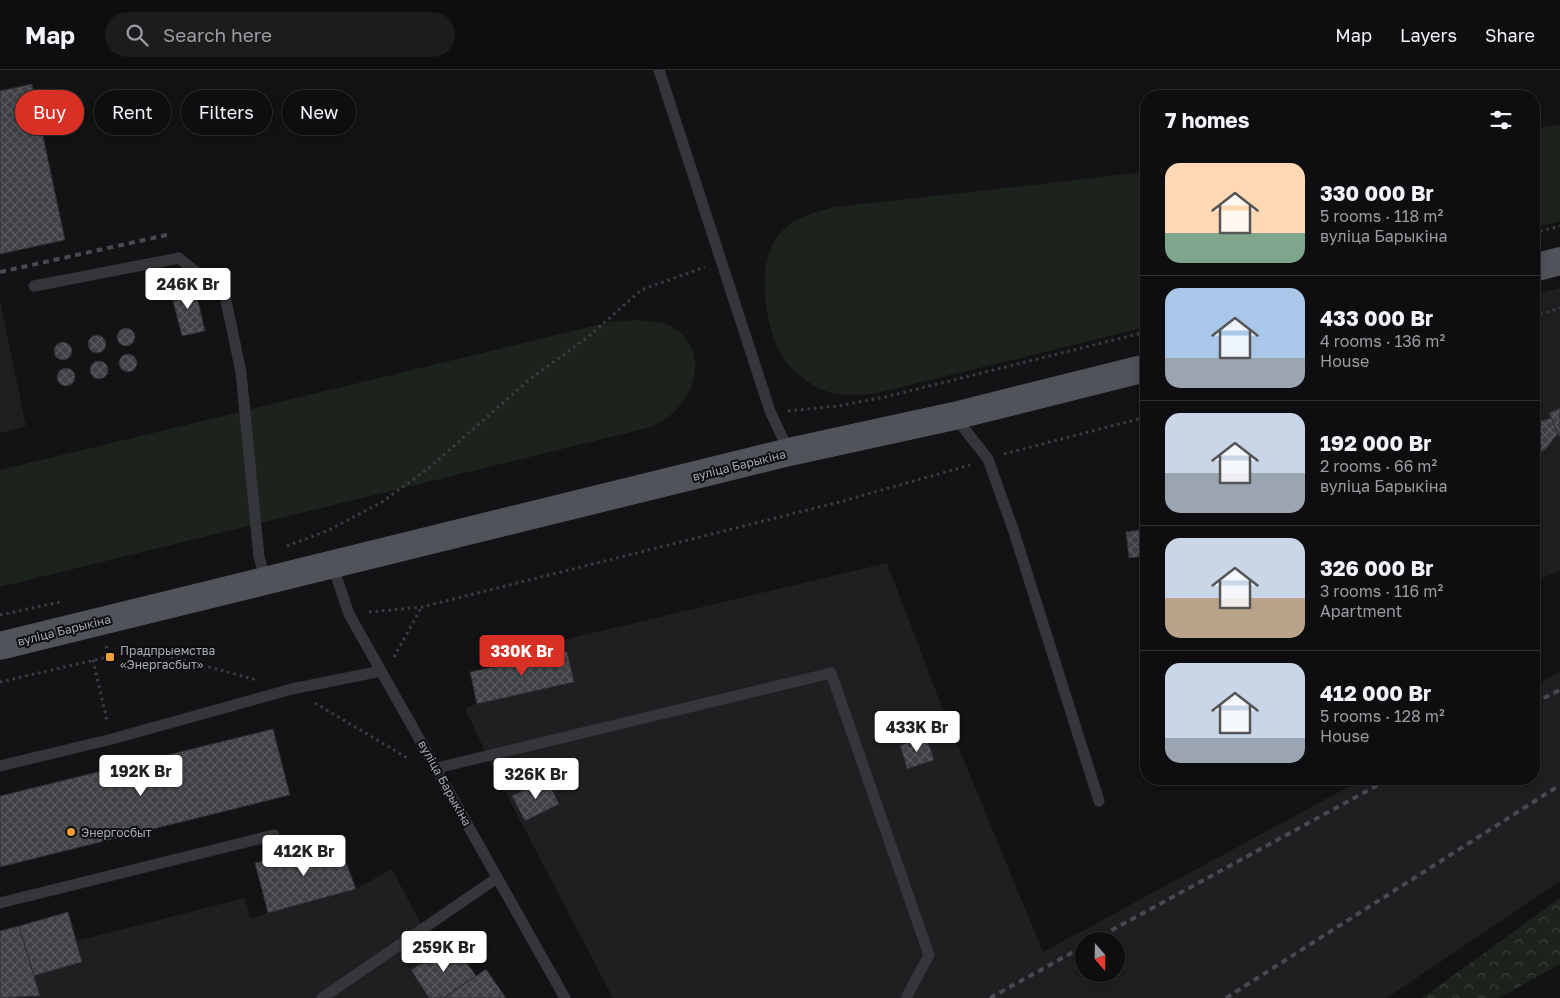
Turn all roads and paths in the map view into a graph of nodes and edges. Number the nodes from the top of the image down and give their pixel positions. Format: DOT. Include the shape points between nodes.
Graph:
graph roads {
  1 [pos="659,70"];
  2 [pos="1560,226"];
  3 [pos="1540,231"];
  4 [pos="721,261"];
  5 [pos="1560,261"];
  6 [pos="1540,266"];
  7 [pos="34,286"];
  8 [pos="1560,308"];
  9 [pos="1540,314"];
  10 [pos="1140,333"];
  11 [pos="1140,370"];
  12 [pos="770,411"];
  13 [pos="954,416"];
  14 [pos="1140,419"];
  15 [pos="790,452"];
  16 [pos="988,459"];
  17 [pos="332,564"];
  18 [pos="262,569"];
  19 [pos="422,607"];
  20 [pos="349,614"];
  21 [pos="0,646"];
  22 [pos="142,648"];
  23 [pos="93,660"];
  24 [pos="381,671"];
  25 [pos="0,682"];
  26 [pos="112,739"];
  27 [pos="0,766"];
  28 [pos="437,768"];
  29 [pos="1099,802"];
  30 [pos="274,835"];
  31 [pos="497,878"];
  32 [pos="0,903"];
  33 [pos="322,998"];
  34 [pos="565,998"];
  35 [pos="906,998"];
  1 -- 4 [label="lane"];
  2 -- 3 [label="path"];
  4 -- 12 [label="lane"];
  4 -- 18 [label="path" via="641,290 588,337 516,391 429,468 382,502"];
  5 -- 6 [label="main road"];
  7 -- 18 [label="lane" via="179,258 225,296 241,372"];
  8 -- 9 [label="path"];
  10 -- 12 [label="path" via="885,397 802,410"];
  11 -- 13 [label="main road, вуліца Барыкіна"];
  12 -- 15 [label="lane"];
  13 -- 15 [label="main road, вуліца Барыкіна"];
  13 -- 16 [label="lane"];
  14 -- 16 [label="path"];
  15 -- 17 [label="main road, вуліца Барыкіна"];
  16 -- 19 [label="path" via="843,501"];
  16 -- 29 [label="lane"];
  17 -- 18 [label="main road, вуліца Барыкіна"];
  17 -- 20 [label="lane, вуліца Барыкіна"];
  18 -- 21 [label="main road, вуліца Барыкіна"];
  19 -- 20 [label="path"];
  19 -- 24 [label="path" via="396,653"];
  20 -- 24 [label="lane, вуліца Барыкіна"];
  22 -- 23 [label="path"];
  23 -- 25 [label="path"];
  23 -- 26 [label="path"];
  24 -- 26 [label="lane" via="292,689"];
  24 -- 28 [label="lane, вуліца Барыкіна"];
  26 -- 27 [label="lane"];
  28 -- 31 [label="lane, вуліца Барыкіна"];
  28 -- 35 [label="lane" via="831,673 929,955"];
  30 -- 32 [label="lane"];
  31 -- 33 [label="lane"];
  31 -- 34 [label="lane, вуліца Барыкіна"];
}
